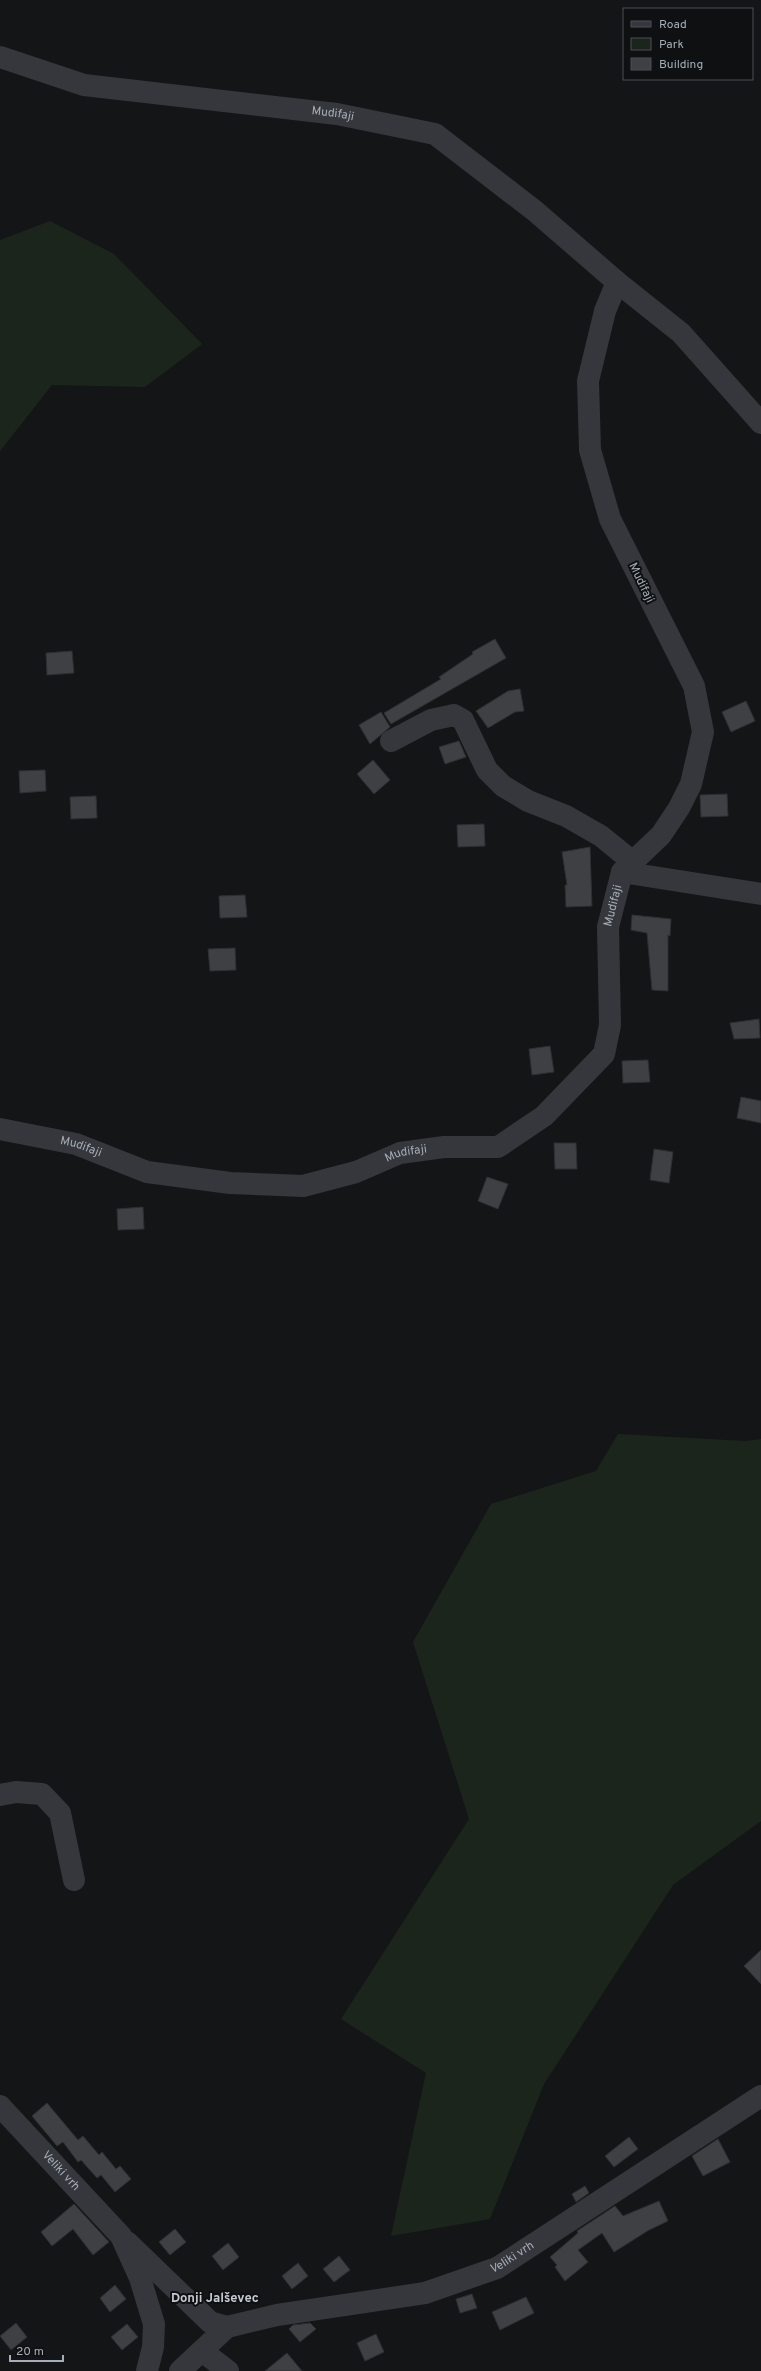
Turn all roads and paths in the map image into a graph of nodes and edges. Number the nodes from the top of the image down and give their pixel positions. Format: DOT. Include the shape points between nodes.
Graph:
graph roads {
  1 [pos="0,57"];
  2 [pos="617,282"];
  3 [pos="761,423"];
  4 [pos="391,741"];
  5 [pos="627,867"];
  6 [pos="761,894"];
  7 [pos="0,1129"];
  8 [pos="0,1795"];
  9 [pos="74,1880"];
  10 [pos="761,2096"];
  11 [pos="0,2106"];
  12 [pos="121,2236"];
  13 [pos="227,2327"];
  14 [pos="202,2351"];
  15 [pos="147,2371"];
  16 [pos="180,2371"];
  17 [pos="228,2371"];
  1 -- 2 [label="street, Mudifaji" via="84,86 337,114 435,134 535,211"];
  2 -- 3 [label="street, Mudifaji" via="682,333"];
  2 -- 5 [label="street, Mudifaji" via="605,311 588,381 590,450 610,519 694,686 704,732 691,784 679,808 661,835"];
  4 -- 5 [label="street" via="431,720 454,715 463,720 487,770 503,786 601,836"];
  5 -- 6 [label="street, Mudifaji"];
  5 -- 7 [label="street, Mudifaji" via="608,927 610,1024 604,1054 544,1116 498,1147 444,1147 400,1153 356,1172 303,1186 230,1183 146,1172 76,1144"];
  8 -- 9 [label="street" via="16,1792 42,1794 60,1813"];
  10 -- 13 [label="street, Veliki vrh" via="497,2268 426,2293 277,2315"];
  11 -- 12 [label="street, Veliki vrh"];
  12 -- 13 [label="street, Veliki vrh" via="210,2322"];
  12 -- 15 [label="street, Veliki vrh" via="140,2278 154,2324 153,2347"];
  13 -- 14 [label="street"];
  14 -- 16 [label="street"];
  14 -- 17 [label="street"];
}
